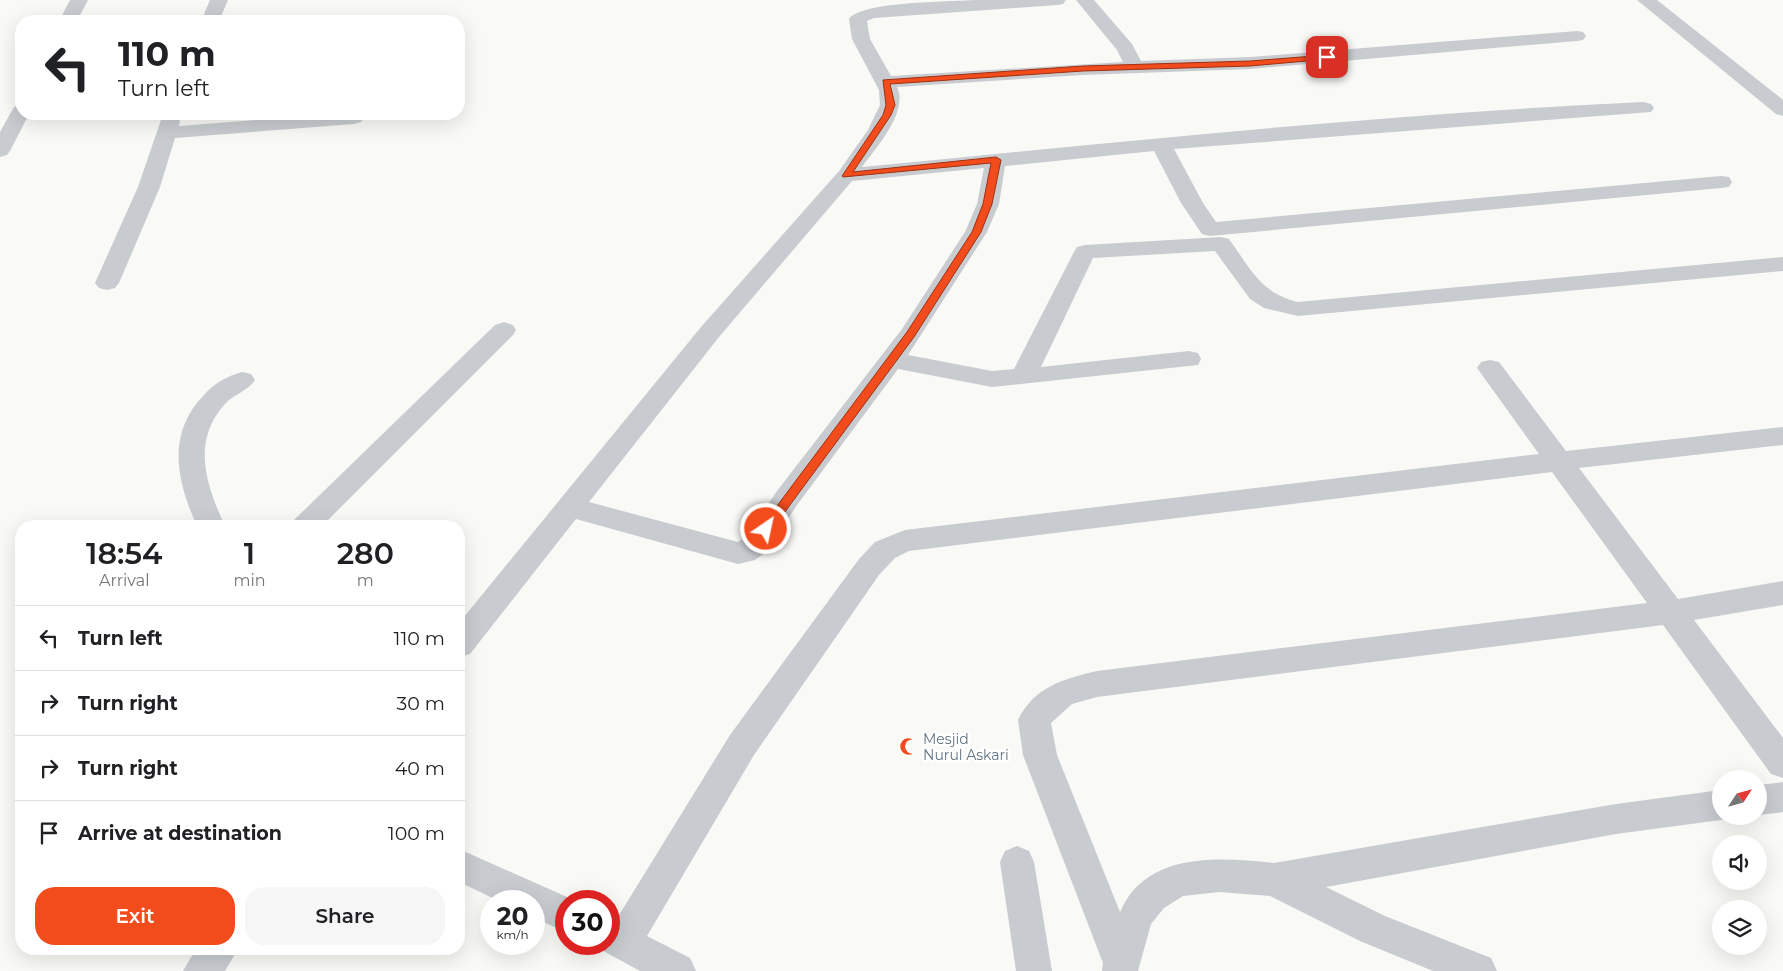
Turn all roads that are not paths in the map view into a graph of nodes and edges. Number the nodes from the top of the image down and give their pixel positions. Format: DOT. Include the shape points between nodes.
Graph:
graph roads {
  1 [pos="79,0"];
  2 [pos="219,0"];
  3 [pos="1058,0"];
  4 [pos="1086,0"];
  5 [pos="1646,0"];
  6 [pos="937,4"];
  7 [pos="71,15"];
  8 [pos="213,15"];
  9 [pos="1577,36"];
  10 [pos="1136,68"];
  11 [pos="885,82"];
  12 [pos="1644,108"];
  13 [pos="1783,110"];
  14 [pos="16,120"];
  15 [pos="280,120"];
  16 [pos="169,123"];
  17 [pos="1161,144"];
  18 [pos="0,151"];
  19 [pos="996,160"];
  20 [pos="846,176"];
  21 [pos="1721,182"];
  22 [pos="1783,264"];
  23 [pos="107,283"];
  24 [pos="504,330"];
  25 [pos="1189,359"];
  26 [pos="893,360"];
  27 [pos="1490,368"];
  28 [pos="1023,377"];
  29 [pos="242,380"];
  30 [pos="1783,436"];
  31 [pos="1560,461"];
  32 [pos="570,507"];
  33 [pos="208,520"];
  34 [pos="311,520"];
  35 [pos="1783,593"];
  36 [pos="1672,612"];
  37 [pos="465,638"];
  38 [pos="1783,764"];
  39 [pos="1783,797"];
  40 [pos="1768,799"];
  41 [pos="1712,806"];
  42 [pos="1017,862"];
  43 [pos="465,868"];
  44 [pos="1274,880"];
  45 [pos="555,910"];
  46 [pos="620,933"];
  47 [pos="620,941"];
  48 [pos="214,955"];
  49 [pos="1121,967"];
  50 [pos="202,971"];
  51 [pos="677,971"];
  52 [pos="1034,971"];
  53 [pos="1478,971"];
  1 -- 7 [label="street"];
  2 -- 8 [label="street"];
  3 -- 6 [label="street"];
  4 -- 10 [label="street" via="1125,48"];
  5 -- 13 [label="street"];
  6 -- 11 [label="street" via="870,13 858,19 860,39"];
  9 -- 10 [label="street" via="1250,63"];
  10 -- 11 [label="street"];
  11 -- 20 [label="street" via="890,105 887,115"];
  12 -- 17 [label="street"];
  14 -- 18 [label="street"];
  15 -- 16 [label="street"];
  16 -- 23 [label="street" via="149,186"];
  17 -- 19 [label="street"];
  17 -- 21 [label="street" via="1192,203 1210,229"];
  19 -- 20 [label="street"];
  19 -- 26 [label="street" via="988,204 976,232"];
  20 -- 32 [label="street" via="710,332"];
  22 -- 28 [label="street" via="1298,309 1272,304 1258,294 1221,244 1086,252"];
  24 -- 34 [label="street"];
  25 -- 28 [label="street"];
  26 -- 28 [label="street" via="992,379"];
  26 -- 32 [label="street" via="787,498 756,544 745,552 738,553"];
  27 -- 31 [label="street"];
  29 -- 33 [label="street" via="219,394 194,430 190,451 192,475"];
  30 -- 31 [label="street"];
  31 -- 36 [label="street"];
  31 -- 46 [label="street" via="905,542 885,550 742,745"];
  32 -- 37 [label="street"];
  35 -- 36 [label="street"];
  36 -- 38 [label="street"];
  36 -- 49 [label="street" via="1097,684 1061,693 1047,703 1034,720 1040,755"];
  39 -- 40 [label="street"];
  41 -- 44 [label="street" via="1616,819"];
  42 -- 52 [label="lane"];
  43 -- 45 [label="street"];
  44 -- 49 [label="street" via="1198,875 1167,885 1156,892 1139,912"];
  44 -- 53 [label="street" via="1373,930"];
  47 -- 51 [label="street"];
  48 -- 50 [label="street"];
}
